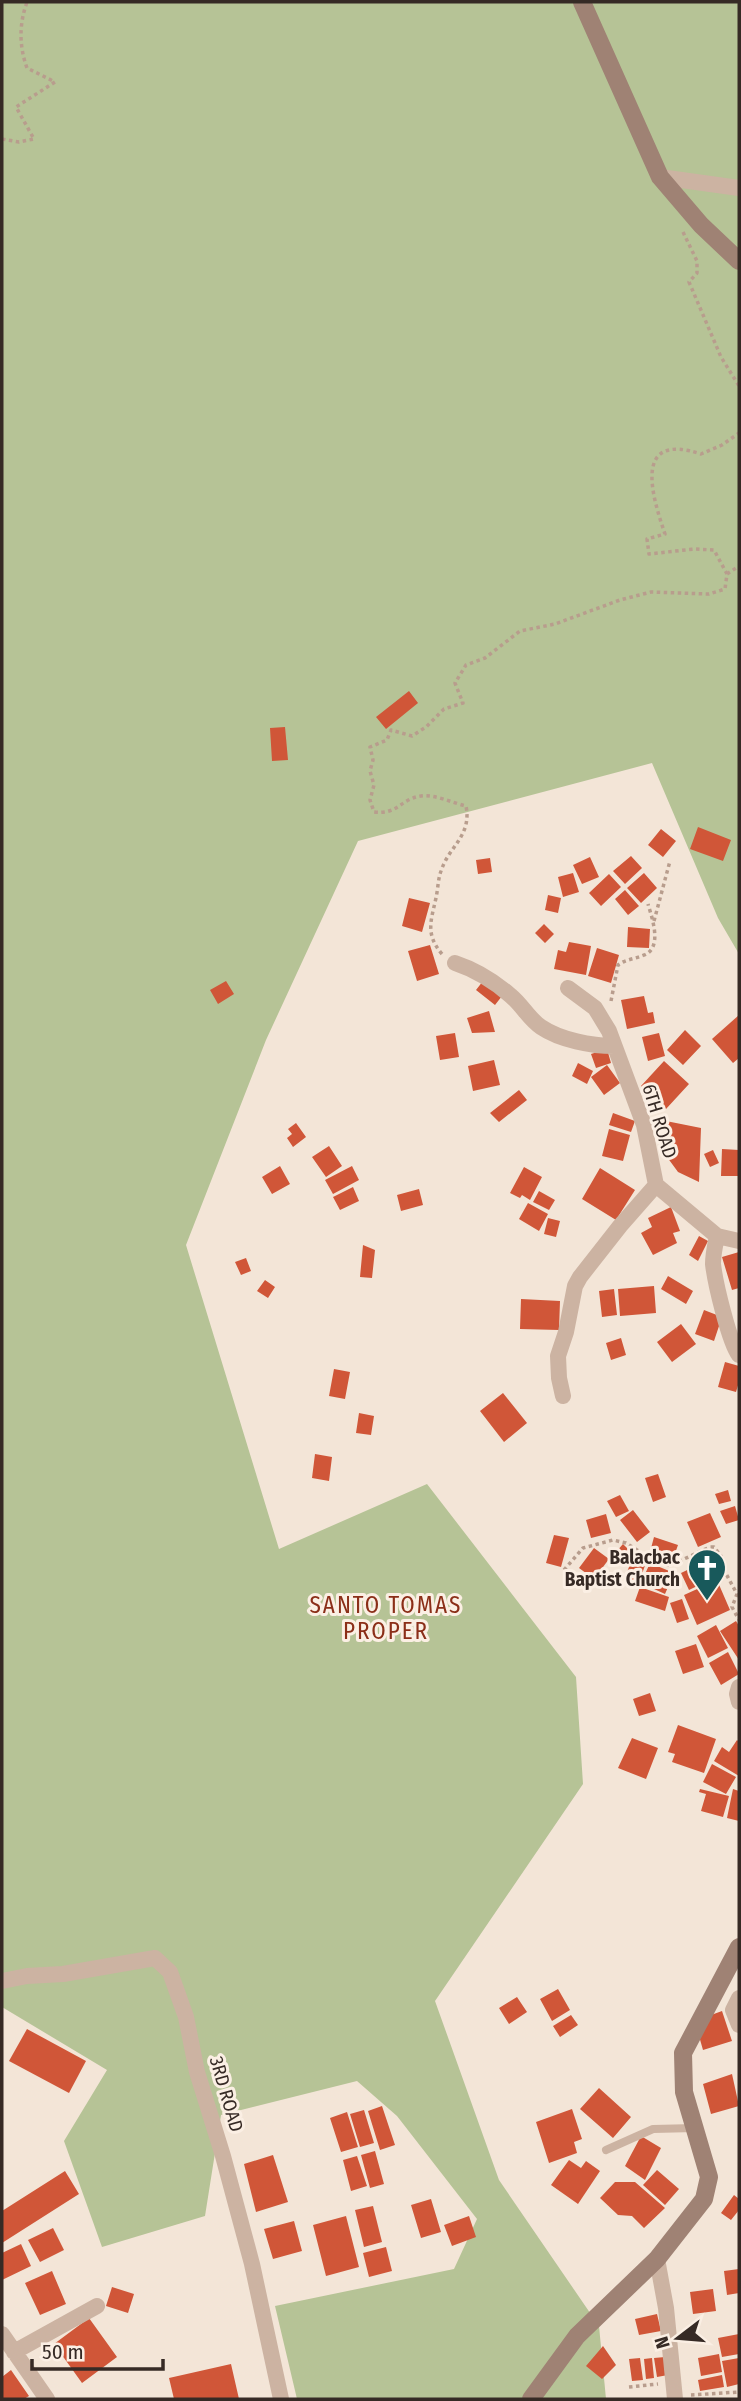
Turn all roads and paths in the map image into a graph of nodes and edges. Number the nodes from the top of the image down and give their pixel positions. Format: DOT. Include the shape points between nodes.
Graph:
graph roads {
  1 [pos="27,2"];
  2 [pos="582,2"];
  3 [pos="2,139"];
  4 [pos="660,177"];
  5 [pos="739,188"];
  6 [pos="683,231"];
  7 [pos="739,261"];
  8 [pos="739,386"];
  9 [pos="739,433"];
  10 [pos="739,566"];
  11 [pos="727,573"];
  12 [pos="670,861"];
  13 [pos="648,904"];
  14 [pos="653,923"];
  15 [pos="455,963"];
  16 [pos="568,988"];
  17 [pos="611,1001"];
  18 [pos="614,1046"];
  19 [pos="656,1185"];
  20 [pos="717,1236"];
  21 [pos="739,1241"];
  22 [pos="739,1355"];
  23 [pos="564,1396"];
  24 [pos="564,1570"];
  25 [pos="739,1620"];
  26 [pos="739,1687"];
  27 [pos="739,1702"];
  28 [pos="739,1947"];
  29 [pos="2,1981"];
  30 [pos="739,1998"];
  31 [pos="739,2025"];
  32 [pos="695,2128"];
  33 [pos="606,2150"];
  34 [pos="657,2259"];
  35 [pos="97,2306"];
  36 [pos="2,2334"];
  37 [pos="14,2352"];
  38 [pos="629,2387"];
  39 [pos="739,2392"];
  40 [pos="675,2393"];
  41 [pos="47,2399"];
  42 [pos="281,2399"];
  43 [pos="531,2399"];
  1 -- 3 [label="path" via="21,50 27,68 55,82 16,107 34,139"];
  2 -- 4 [label="main road"];
  4 -- 5 [label="street"];
  4 -- 7 [label="main road"];
  6 -- 8 [label="path" via="697,261 697,273 689,282 695,299"];
  9 -- 11 [label="path" via="701,454 671,449 655,460 650,477 664,534 647,539 649,554 714,550"];
  10 -- 11 [label="path"];
  11 -- 15 [label="path" via="725,589 709,594 651,592 520,631 485,658 466,665 455,683 463,704 444,709 412,736 391,730 387,740 370,747 374,812 387,814 424,795 466,806 464,832 441,869 431,914 430,935 440,953"];
  12 -- 14 [label="path"];
  13 -- 14 [label="path"];
  14 -- 17 [label="path" via="654,948 618,965"];
  15 -- 18 [label="street" via="477,970 512,996 540,1027 599,1046"];
  16 -- 18 [label="street, 6TH ROAD" via="595,1008"];
  18 -- 19 [label="street, 6TH ROAD" via="644,1125"];
  19 -- 20 [label="street, 6TH ROAD"];
  19 -- 23 [label="street" via="575,1286 558,1356"];
  20 -- 21 [label="street, 6TH ROAD"];
  20 -- 22 [label="street" via="715,1272"];
  24 -- 25 [label="path" via="583,1548 613,1540 664,1565 714,1548 737,1594 732,1607"];
  26 -- 27 [label="street"];
  28 -- 32 [label="main road" via="684,2053 684,2092"];
  29 -- 42 [label="street, 3RD ROAD" via="155,1958 170,1972 253,2264"];
  30 -- 31 [label="street" via="733,2010"];
  32 -- 33 [label="lane" via="653,2129"];
  32 -- 34 [label="main road" via="709,2176 704,2199"];
  34 -- 40 [label="street"];
  34 -- 43 [label="main road" via="577,2336"];
  35 -- 37 [label="street"];
  36 -- 37 [label="street"];
  37 -- 41 [label="street"];
  38 -- 40 [label="path"];
  39 -- 40 [label="path"];
}
